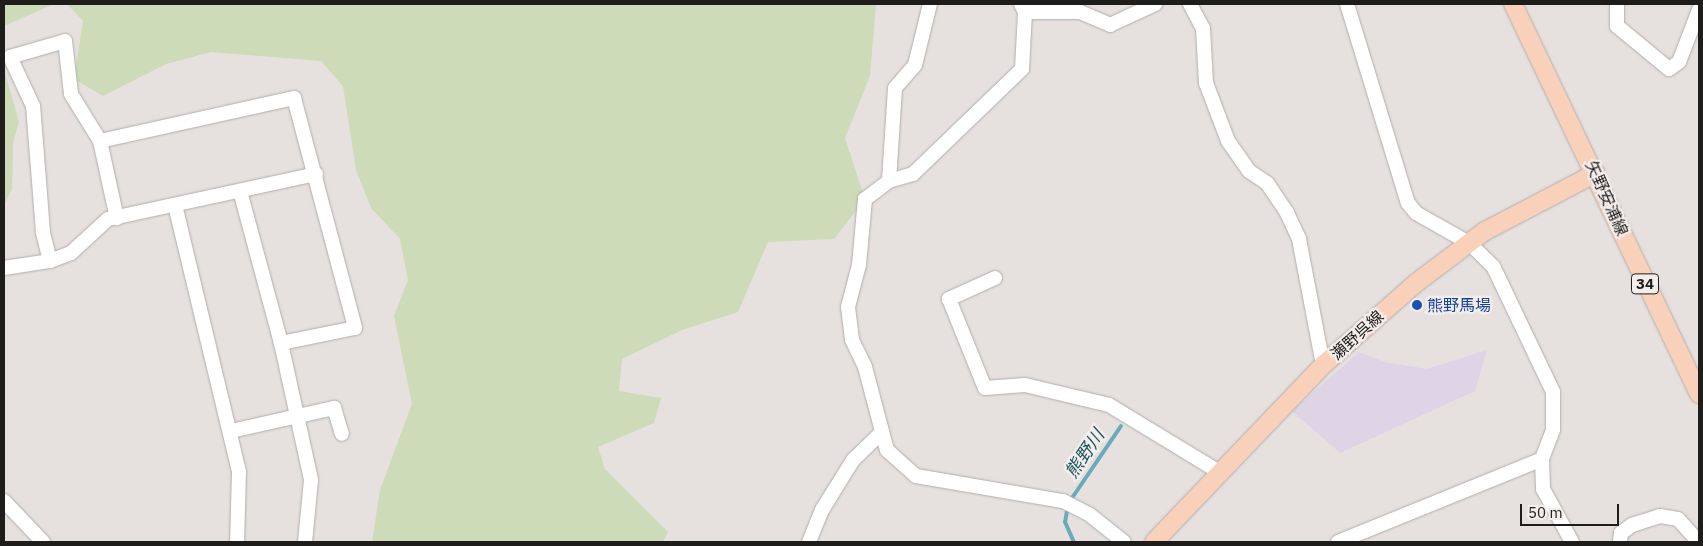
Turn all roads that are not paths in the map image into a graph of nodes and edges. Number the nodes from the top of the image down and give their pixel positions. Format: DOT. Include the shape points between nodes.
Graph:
graph roads {
  1 [pos="930,4"];
  2 [pos="1155,4"];
  3 [pos="1190,4"];
  4 [pos="1347,4"];
  5 [pos="1513,4"];
  6 [pos="1617,4"];
  7 [pos="1023,8"];
  8 [pos="1699,10"];
  9 [pos="100,141"];
  10 [pos="1596,173"];
  11 [pos="316,174"];
  12 [pos="889,181"];
  13 [pos="240,191"];
  14 [pos="175,205"];
  15 [pos="117,218"];
  16 [pos="1469,242"];
  17 [pos="50,261"];
  18 [pos="4,268"];
  19 [pos="995,278"];
  20 [pos="281,343"];
  21 [pos="1323,365"];
  22 [pos="1699,394"];
  23 [pos="297,416"];
  24 [pos="231,431"];
  25 [pos="882,432"];
  26 [pos="342,434"];
  27 [pos="1542,459"];
  28 [pos="1219,472"];
  29 [pos="4,501"];
  30 [pos="42,542"];
  31 [pos="237,542"];
  32 [pos="305,542"];
  33 [pos="809,542"];
  34 [pos="1124,542"];
  35 [pos="1154,542"];
  36 [pos="1338,542"];
  37 [pos="1572,542"];
  38 [pos="1620,542"];
  39 [pos="1699,542"];
  1 -- 12 [label="street" via="915,65 895,88"];
  2 -- 7 [label="street" via="1110,25 1080,12"];
  3 -- 21 [label="street" via="1203,28 1206,83 1228,141 1249,171 1267,183 1287,213 1298,239"];
  4 -- 16 [label="street" via="1408,203 1416,213"];
  5 -- 10 [label="main road, 矢野安浦線 / 34"];
  6 -- 8 [label="street" via="1617,26 1669,69 1679,62"];
  7 -- 12 [label="street" via="1022,69 913,174"];
  9 -- 11 [label="street" via="294,98"];
  9 -- 15 [label="street"];
  9 -- 17 [label="street" via="71,94 65,41 10,57 33,106 42,232"];
  10 -- 16 [label="main road, 瀬野呉線" via="1524,207"];
  10 -- 22 [label="main road, 矢野安浦線 / 34" via="1660,319"];
  11 -- 13 [label="street"];
  11 -- 20 [label="street" via="355,328"];
  12 -- 25 [label="street" via="865,199 859,265 848,307 852,340 865,367"];
  13 -- 14 [label="street"];
  13 -- 20 [label="street"];
  14 -- 15 [label="street"];
  14 -- 24 [label="street"];
  15 -- 17 [label="street" via="108,219 71,253"];
  16 -- 21 [label="main road, 瀬野呉線" via="1416,282"];
  16 -- 27 [label="street" via="1493,266 1553,392 1553,430"];
  17 -- 18 [label="street"];
  19 -- 28 [label="street" via="949,299 986,388 1025,385 1109,405"];
  20 -- 23 [label="street"];
  21 -- 28 [label="main road, 瀬野呉線"];
  23 -- 24 [label="street"];
  23 -- 26 [label="street" via="334,408"];
  23 -- 32 [label="street" via="311,480"];
  24 -- 31 [label="street" via="239,472"];
  25 -- 33 [label="street" via="853,460 822,510"];
  25 -- 34 [label="street" via="886,450 916,476 1063,501 1090,515"];
  27 -- 36 [label="street"];
  27 -- 37 [label="street" via="1543,489"];
  28 -- 35 [label="main road, 瀬野呉線"];
  29 -- 30 [label="street"];
  38 -- 39 [label="street" via="1621,533 1632,525 1660,516 1678,519"];
}
